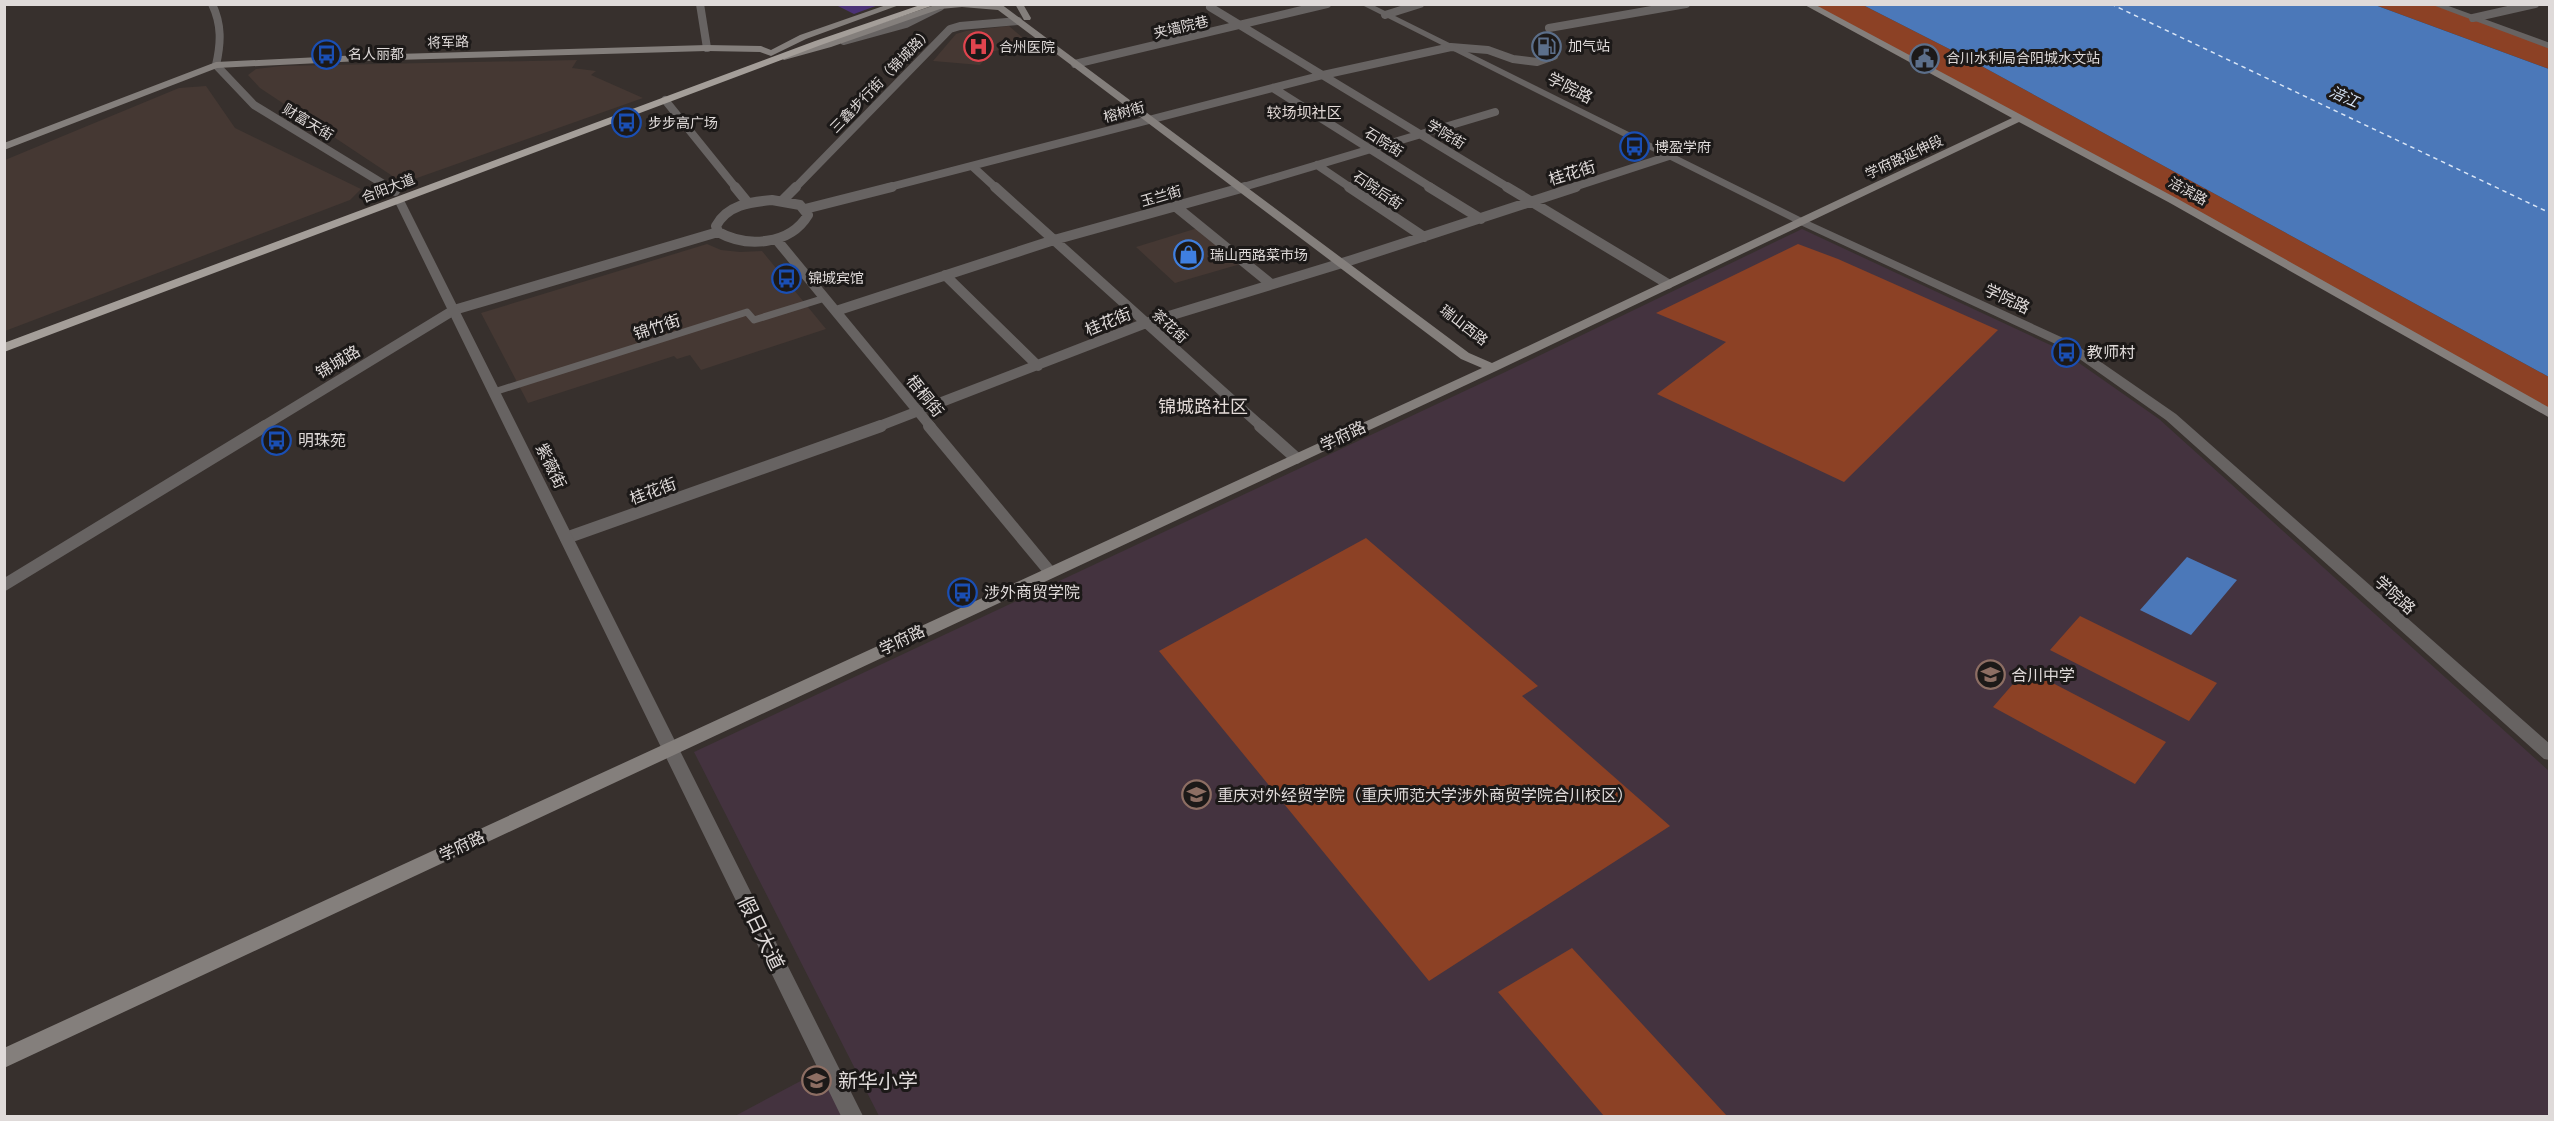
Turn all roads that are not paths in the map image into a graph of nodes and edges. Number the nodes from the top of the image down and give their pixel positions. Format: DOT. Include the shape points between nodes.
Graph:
graph roads {
  1 [pos="212,4"];
  2 [pos="700,4"];
  3 [pos="1019,4"];
  4 [pos="1327,4"];
  5 [pos="1364,4"];
  6 [pos="1420,4"];
  7 [pos="1686,4"];
  8 [pos="1807,4"];
  9 [pos="2434,4"];
  10 [pos="2442,4"];
  11 [pos="2535,4"];
  12 [pos="940,5"];
  13 [pos="909,6"];
  14 [pos="1001,6"];
  15 [pos="1210,7"];
  16 [pos="1385,15"];
  17 [pos="2475,18"];
  18 [pos="1022,19"];
  19 [pos="1240,25"];
  20 [pos="1549,28"];
  21 [pos="2550,45"];
  22 [pos="1451,47"];
  23 [pos="707,48"];
  24 [pos="776,55"];
  25 [pos="1554,56"];
  26 [pos="1080,63"];
  27 [pos="216,65"];
  28 [pos="1323,75"];
  29 [pos="1273,88"];
  30 [pos="665,100"];
  31 [pos="1495,112"];
  32 [pos="1155,118"];
  33 [pos="2020,118"];
  34 [pos="1421,134"];
  35 [pos="4,147"];
  36 [pos="1371,149"];
  37 [pos="1669,156"];
  38 [pos="1317,165"];
  39 [pos="972,166"];
  40 [pos="1246,186"];
  41 [pos="397,196"];
  42 [pos="783,200"];
  43 [pos="1533,201"];
  44 [pos="748,203"];
  45 [pos="1175,206"];
  46 [pos="805,209"];
  47 [pos="1481,219"];
  48 [pos="1800,221"];
  49 [pos="718,232"];
  50 [pos="1424,237"];
  51 [pos="776,238"];
  52 [pos="1054,240"];
  53 [pos="1347,262"];
  54 [pos="945,275"];
  55 [pos="1271,284"];
  56 [pos="1668,284"];
  57 [pos="825,298"];
  58 [pos="453,310"];
  59 [pos="836,311"];
  60 [pos="1146,323"];
  61 [pos="4,337"];
  62 [pos="4,348"];
  63 [pos="1038,366"];
  64 [pos="1492,368"];
  65 [pos="494,392"];
  66 [pos="919,412"];
  67 [pos="2550,414"];
  68 [pos="1296,458"];
  69 [pos="566,538"];
  70 [pos="1050,572"];
  71 [pos="4,585"];
  72 [pos="671,748"];
  73 [pos="2550,754"];
  74 [pos="4,1059"];
  75 [pos="852,1116"];
  1 -- 27 [label="street" via="220,23"];
  2 -- 23 [label="street"];
  3 -- 18 [label="main road"];
  4 -- 19 [label="street, 夹墙院巷"];
  5 -- 16 [label="street, 学院路"];
  6 -- 16 [label="street"];
  7 -- 20 [label="street"];
  8 -- 33 [label="main road, 涪滨路"];
  9 -- 17 [label="street"];
  10 -- 17 [label="street"];
  11 -- 17 [label="street"];
  12 -- 13 [label="highway"];
  12 -- 14 [label="main road, 将军路"];
  12 -- 24 [label="main road, 将军路" via="828,45"];
  13 -- 24 [label="highway"];
  13 -- 24 [label="main road" via="803,37"];
  14 -- 18 [label="main road, 瑞山西路"];
  15 -- 19 [label="street, 学院街"];
  16 -- 22 [label="street, 学院路"];
  17 -- 21 [label="street"];
  18 -- 26 [label="main road, 瑞山西路"];
  18 -- 42 [label="street, 三鑫步行街（锦城路）" via="950,29"];
  19 -- 26 [label="street, 夹墙院巷"];
  19 -- 28 [label="street, 学院街"];
  22 -- 25 [label="street, 榕树街" via="1488,50 1537,62"];
  22 -- 28 [label="street, 榕树街"];
  22 -- 37 [label="street, 学院路"];
  23 -- 24 [label="main road, 将军路" via="761,49"];
  23 -- 27 [label="main road, 将军路"];
  24 -- 30 [label="highway, 合阳大道"];
  24 -- 41 [label="highway, 合阳大道"];
  26 -- 32 [label="main road, 瑞山西路"];
  27 -- 35 [label="main road, 将军路"];
  27 -- 41 [label="street, 财富天街" via="254,105"];
  28 -- 29 [label="street, 榕树街"];
  28 -- 34 [label="street, 学院街"];
  29 -- 32 [label="street, 榕树街"];
  29 -- 36 [label="street, 石院街"];
  30 -- 41 [label="highway, 合阳大道"];
  30 -- 44 [label="street"];
  31 -- 34 [label="street, 玉兰街"];
  32 -- 39 [label="street, 榕树街"];
  32 -- 40 [label="main road, 瑞山西路"];
  33 -- 48 [label="main road, 学府路延伸段"];
  33 -- 67 [label="main road, 涪滨路"];
  34 -- 36 [label="street, 玉兰街"];
  34 -- 43 [label="street, 学院街"];
  36 -- 38 [label="street, 玉兰街"];
  36 -- 47 [label="street, 石院街"];
  37 -- 43 [label="street, 桂花街"];
  37 -- 48 [label="street, 学院路"];
  38 -- 40 [label="street, 玉兰街"];
  38 -- 50 [label="street, 石院后街"];
  39 -- 46 [label="street, 榕树街"];
  39 -- 52 [label="street, 茶花街"];
  40 -- 45 [label="street, 玉兰街"];
  40 -- 53 [label="main road, 瑞山西路"];
  41 -- 58 [label="street, 紫薇街"];
  41 -- 61 [label="highway, 合阳大道"];
  41 -- 62 [label="highway, 合阳大道"];
  42 -- 44 [label="street"];
  42 -- 46 [label="street"];
  43 -- 47 [label="street, 桂花街"];
  43 -- 56 [label="street, 学院街"];
  44 -- 49 [label="street" via="718,219"];
  45 -- 52 [label="street, 玉兰街"];
  45 -- 55 [label="street"];
  46 -- 51 [label="street" via="806,222"];
  47 -- 50 [label="street, 桂花街"];
  48 -- 56 [label="main road, 学府路"];
  48 -- 73 [label="street, 学院路" via="2068,345 2171,417"];
  49 -- 51 [label="street" via="747,242"];
  49 -- 58 [label="street, 锦城路"];
  50 -- 53 [label="street, 桂花街"];
  51 -- 57 [label="street, 梧桐街"];
  52 -- 54 [label="street, 玉兰街"];
  52 -- 60 [label="street, 茶花街"];
  53 -- 55 [label="street, 桂花街"];
  53 -- 64 [label="main road, 瑞山西路" via="1465,356"];
  54 -- 59 [label="street, 玉兰街"];
  54 -- 63 [label="street"];
  55 -- 60 [label="street, 桂花街"];
  56 -- 64 [label="main road, 学府路"];
  57 -- 59 [label="street, 梧桐街"];
  57 -- 65 [label="street, 锦竹街" via="754,320 747,312"];
  58 -- 65 [label="street, 紫薇街"];
  58 -- 71 [label="street, 锦城路"];
  59 -- 66 [label="street, 梧桐街"];
  60 -- 63 [label="street, 桂花街"];
  60 -- 68 [label="street, 茶花街"];
  63 -- 66 [label="street, 桂花街"];
  64 -- 68 [label="main road, 学府路"];
  65 -- 69 [label="street, 紫薇街"];
  66 -- 69 [label="street, 桂花街"];
  66 -- 70 [label="street, 梧桐街"];
  68 -- 70 [label="main road, 学府路"];
  69 -- 72 [label="street, 紫薇街"];
  70 -- 72 [label="main road, 学府路"];
  72 -- 74 [label="main road, 学府路"];
  72 -- 75 [label="street, 假日大道"];
}
